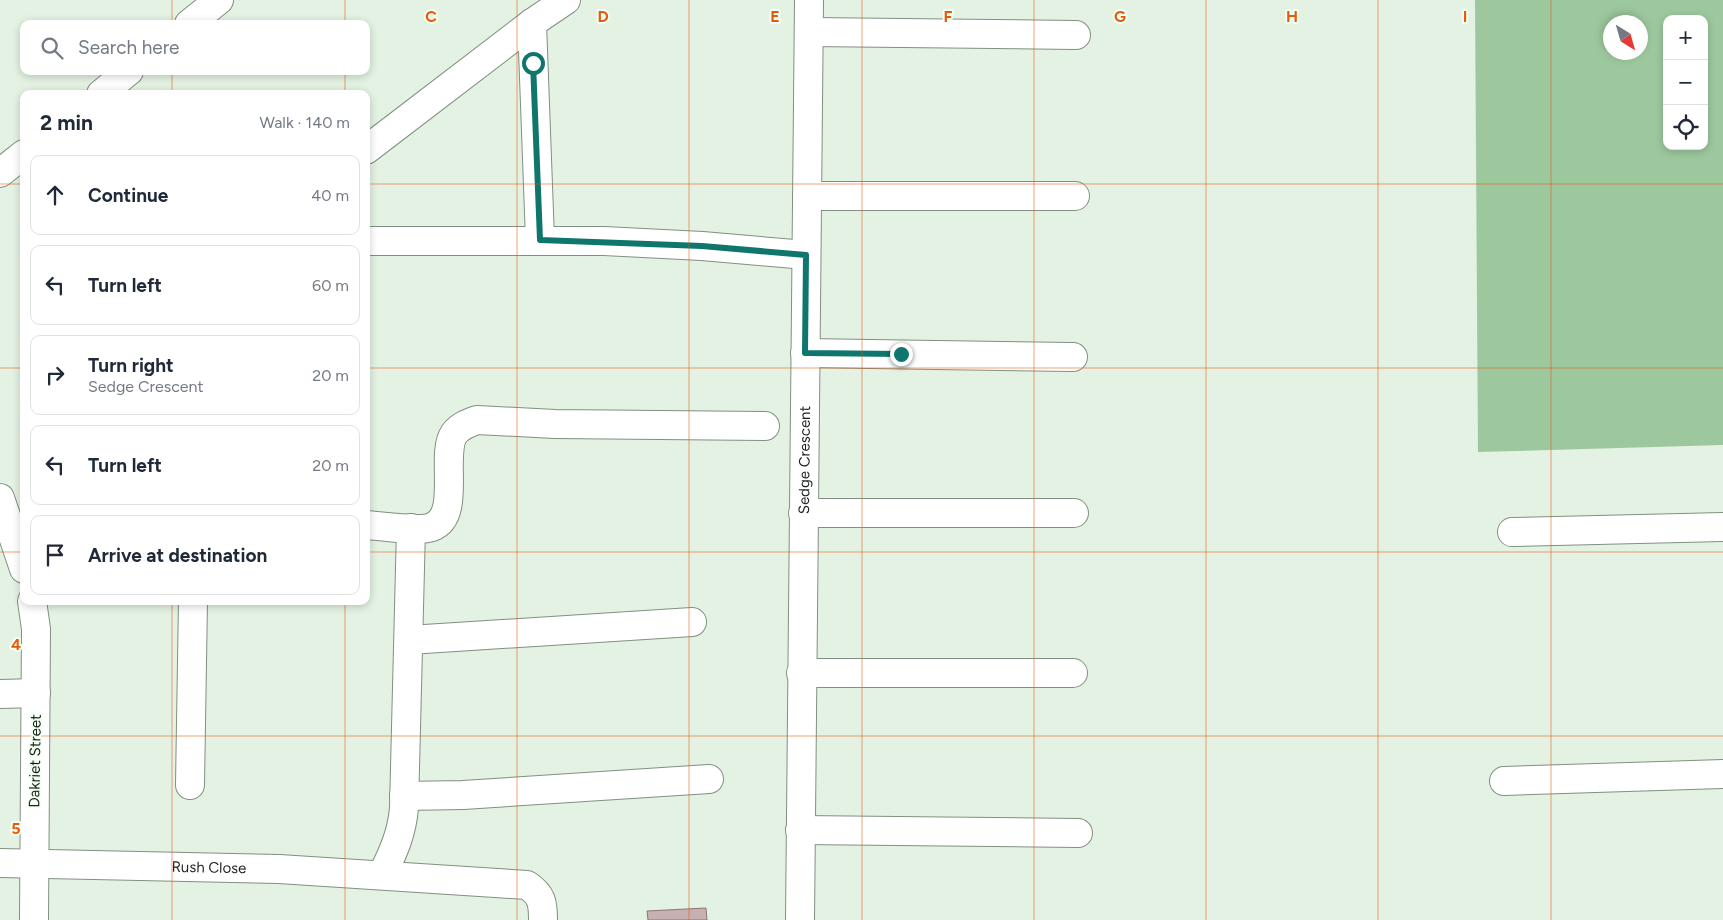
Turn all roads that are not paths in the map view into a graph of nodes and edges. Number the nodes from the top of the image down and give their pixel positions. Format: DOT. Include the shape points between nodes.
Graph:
graph roads {
  1 [pos="566,0"];
  2 [pos="809,0"];
  3 [pos="532,23"];
  4 [pos="808,32"];
  5 [pos="1076,36"];
  6 [pos="124,75"];
  7 [pos="105,90"];
  8 [pos="370,147"];
  9 [pos="20,157"];
  10 [pos="0,173"];
  11 [pos="807,196"];
  12 [pos="1075,196"];
  13 [pos="370,240"];
  14 [pos="540,240"];
  15 [pos="806,255"];
  16 [pos="805,353"];
  17 [pos="1073,357"];
  18 [pos="765,426"];
  19 [pos="0,498"];
  20 [pos="803,513"];
  21 [pos="1074,513"];
  22 [pos="370,525"];
  23 [pos="1723,527"];
  24 [pos="411,528"];
  25 [pos="1512,532"];
  26 [pos="20,557"];
  27 [pos="33,605"];
  28 [pos="193,605"];
  29 [pos="692,622"];
  30 [pos="408,640"];
  31 [pos="801,673"];
  32 [pos="1073,673"];
  33 [pos="36,693"];
  34 [pos="0,694"];
  35 [pos="1723,774"];
  36 [pos="709,779"];
  37 [pos="1504,781"];
  38 [pos="190,784"];
  39 [pos="404,796"];
  40 [pos="800,830"];
  41 [pos="1078,833"];
  42 [pos="0,863"];
  43 [pos="35,863"];
  44 [pos="382,874"];
  45 [pos="34,920"];
  46 [pos="543,920"];
  47 [pos="800,920"];
  1 -- 3 [label="street"];
  2 -- 4 [label="street, Sedge Crescent"];
  3 -- 8 [label="street"];
  3 -- 14 [label="street"];
  4 -- 5 [label="street"];
  4 -- 11 [label="street, Sedge Crescent"];
  6 -- 7 [label="street"];
  9 -- 10 [label="street"];
  11 -- 12 [label="street"];
  11 -- 15 [label="street, Sedge Crescent"];
  13 -- 14 [label="street"];
  14 -- 15 [label="street" via="702,246"];
  15 -- 16 [label="street, Sedge Crescent"];
  16 -- 17 [label="street"];
  16 -- 20 [label="street, Sedge Crescent"];
  18 -- 24 [label="street" via="484,420 468,423 451,439 448,501 443,518 431,528"];
  19 -- 26 [label="street"];
  20 -- 21 [label="street"];
  20 -- 31 [label="street, Sedge Crescent"];
  22 -- 24 [label="street"];
  23 -- 25 [label="street"];
  24 -- 30 [label="street"];
  27 -- 33 [label="street, Dakriet Street"];
  28 -- 38 [label="street"];
  29 -- 30 [label="street"];
  30 -- 39 [label="street"];
  31 -- 32 [label="street"];
  31 -- 40 [label="street, Sedge Crescent"];
  33 -- 34 [label="street"];
  33 -- 43 [label="street, Dakriet Street"];
  35 -- 37 [label="street"];
  36 -- 39 [label="street"];
  39 -- 44 [label="street" via="400,834"];
  40 -- 41 [label="street"];
  40 -- 47 [label="street, Sedge Crescent"];
  42 -- 43 [label="street, Rush Close"];
  43 -- 44 [label="street, Rush Close"];
  43 -- 45 [label="street, Dakriet Street"];
  44 -- 46 [label="street, Rush Close" via="527,885 536,891 543,904"];
}
